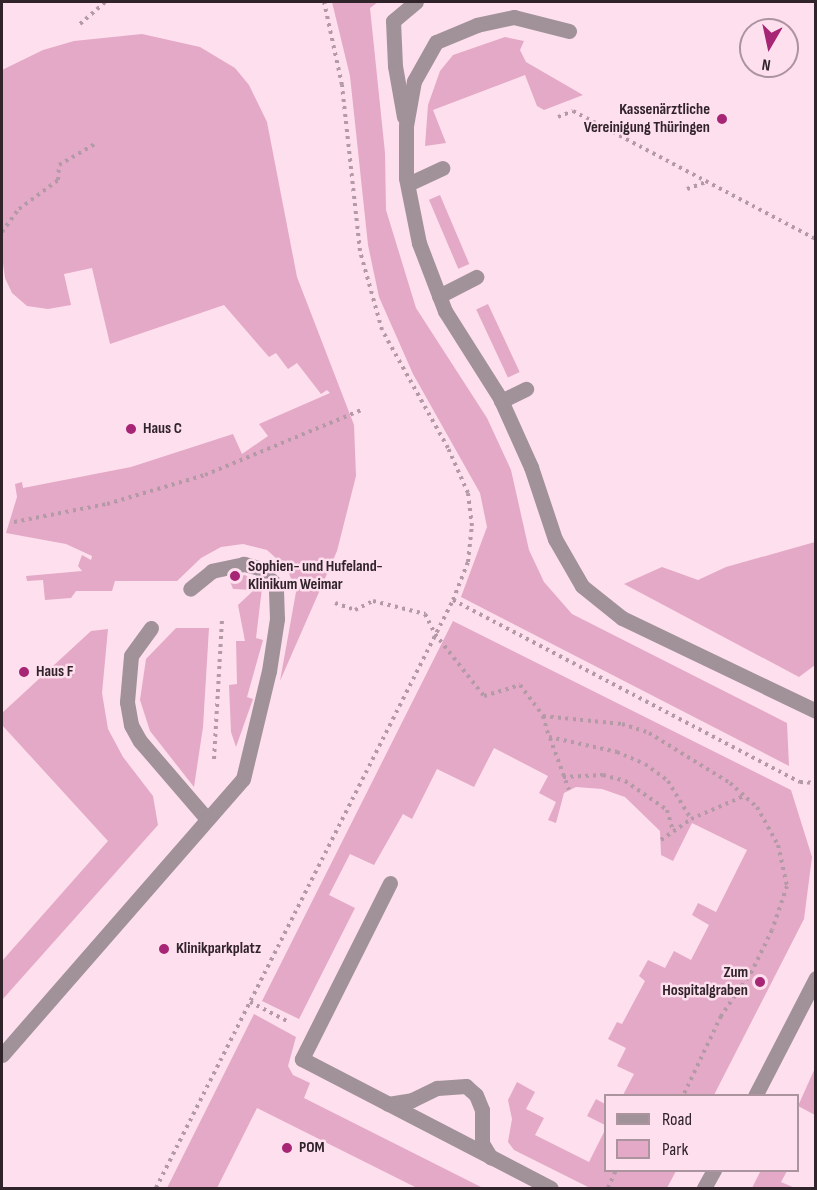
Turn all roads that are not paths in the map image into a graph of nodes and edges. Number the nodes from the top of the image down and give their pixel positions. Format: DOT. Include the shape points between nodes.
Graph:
graph roads {
  1 [pos="416,2"];
  2 [pos="569,31"];
  3 [pos="406,126"];
  4 [pos="442,168"];
  5 [pos="408,184"];
  6 [pos="476,278"];
  7 [pos="439,296"];
  8 [pos="526,388"];
  9 [pos="501,401"];
  10 [pos="190,589"];
  11 [pos="151,628"];
  12 [pos="816,711"];
  13 [pos="207,819"];
  14 [pos="390,884"];
  15 [pos="816,978"];
  16 [pos="2,1055"];
  17 [pos="756,1094"];
  18 [pos="387,1104"];
  19 [pos="491,1158"];
  20 [pos="713,1172"];
  21 [pos="551,1188"];
  22 [pos="704,1188"];
  1 -- 3 [label="street" via="393,21 394,66"];
  2 -- 3 [label="street" via="514,17 477,25 436,42 414,81"];
  3 -- 5 [label="street"];
  4 -- 5 [label="street"];
  5 -- 7 [label="street" via="419,243"];
  6 -- 7 [label="street"];
  7 -- 9 [label="street"];
  8 -- 9 [label="street"];
  9 -- 12 [label="street" via="531,467 555,539 582,586 622,618"];
  10 -- 13 [label="street" via="212,571 244,564 269,574 278,597 269,671 243,778"];
  11 -- 13 [label="street" via="131,656 127,702 131,725 140,741"];
  13 -- 16 [label="street"];
  14 -- 18 [label="street" via="302,1059"];
  15 -- 17 [label="street"];
  18 -- 19 [label="street"];
  18 -- 19 [label="street" via="412,1100 437,1088 466,1086 476,1095 482,1110 482,1143"];
  19 -- 21 [label="street"];
  20 -- 22 [label="street"];
}
